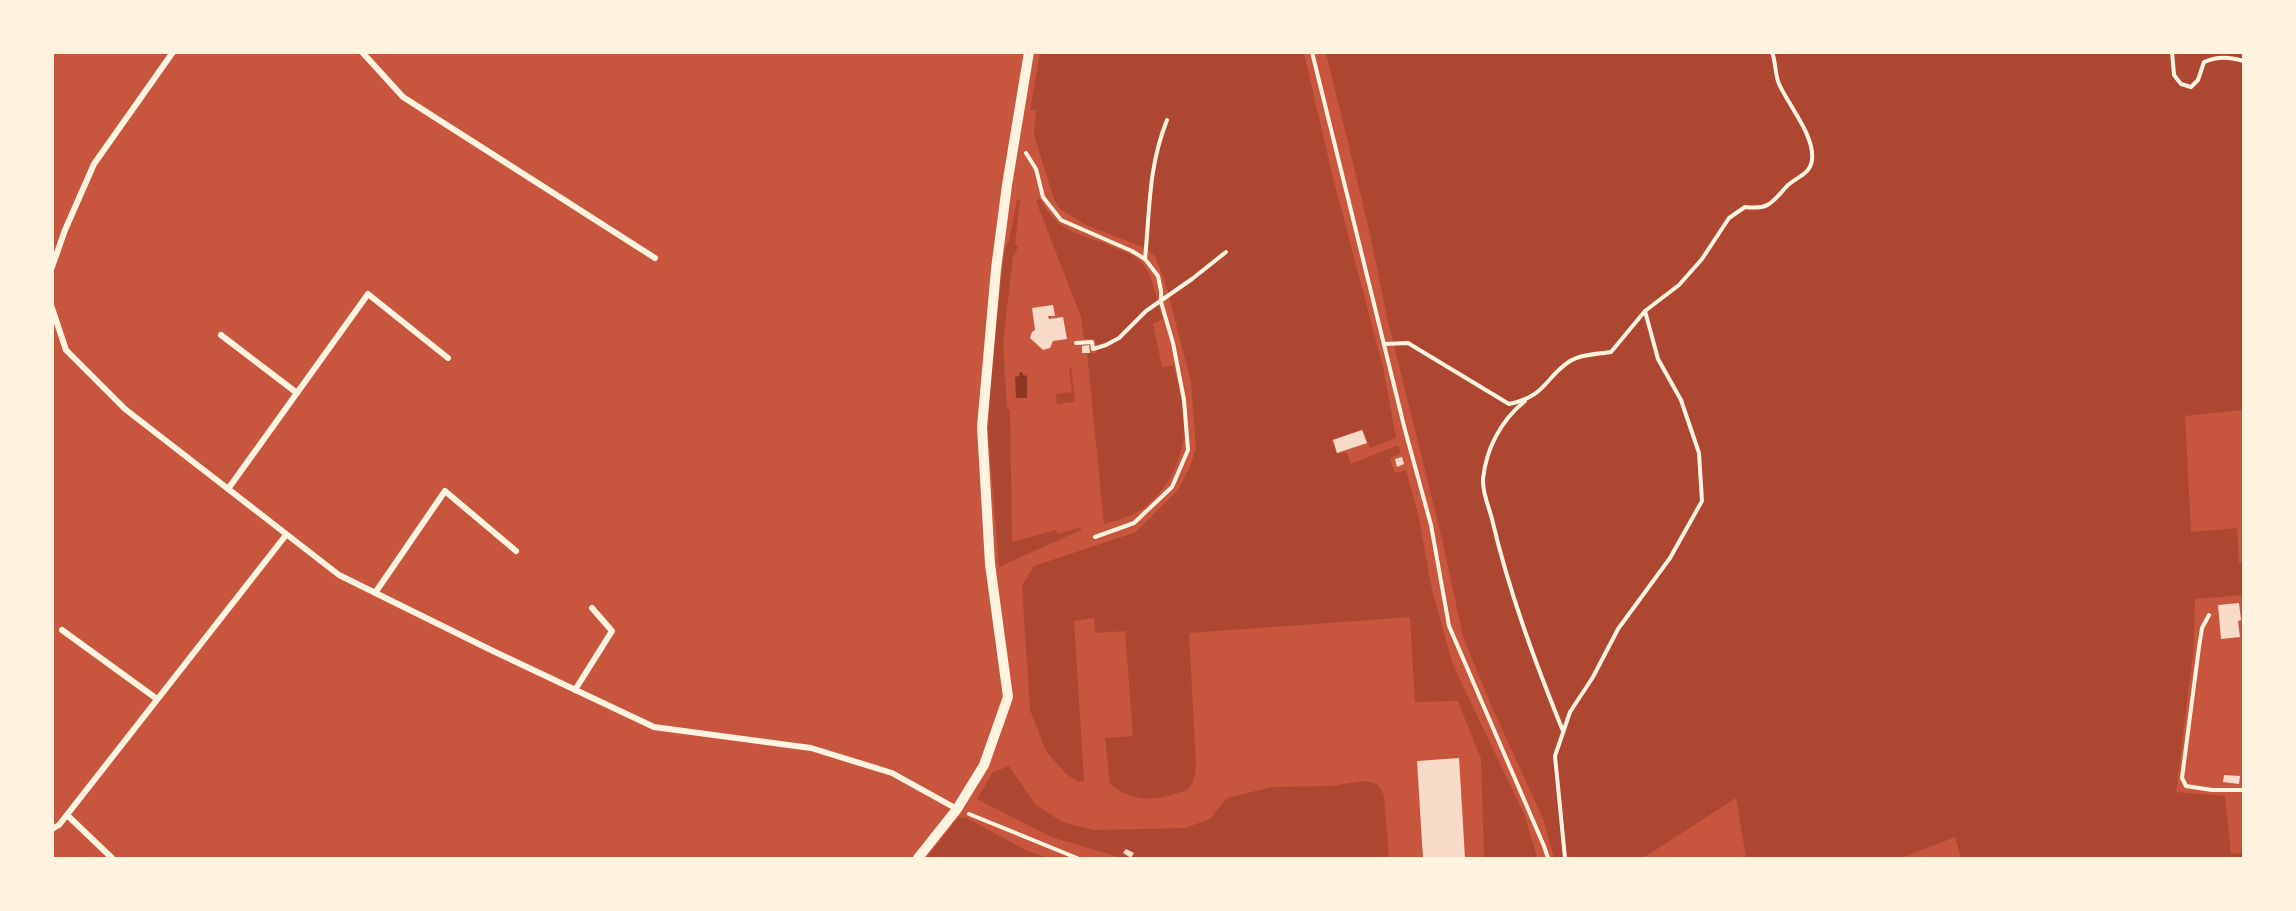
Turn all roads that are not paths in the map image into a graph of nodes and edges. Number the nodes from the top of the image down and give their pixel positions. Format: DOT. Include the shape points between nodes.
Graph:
graph roads {
  1 [pos="173,52"];
  2 [pos="362,52"];
  3 [pos="1029,52"];
  4 [pos="656,258"];
  5 [pos="52,267"];
  6 [pos="52,308"];
  7 [pos="221,335"];
  8 [pos="448,357"];
  9 [pos="297,393"];
  10 [pos="228,489"];
  11 [pos="286,535"];
  12 [pos="516,551"];
  13 [pos="375,593"];
  14 [pos="592,608"];
  15 [pos="62,630"];
  16 [pos="575,690"];
  17 [pos="157,699"];
  18 [pos="957,809"];
  19 [pos="67,814"];
  20 [pos="52,829"];
  21 [pos="112,858"];
  22 [pos="918,858"];
  1 -- 5 [label="street" via="94,164"];
  2 -- 4 [label="street" via="403,97"];
  3 -- 18 [label="street" via="996,269 982,427 990,564 1008,696 984,765"];
  6 -- 10 [label="street" via="66,350 125,409"];
  7 -- 9 [label="street"];
  8 -- 9 [label="street" via="368,294"];
  9 -- 10 [label="street"];
  10 -- 11 [label="street"];
  11 -- 13 [label="street" via="339,575"];
  11 -- 17 [label="street"];
  12 -- 13 [label="street" via="445,491"];
  13 -- 16 [label="street"];
  14 -- 16 [label="street" via="612,632"];
  15 -- 17 [label="street"];
  16 -- 18 [label="street" via="654,727 811,748 892,772"];
  17 -- 19 [label="street"];
  18 -- 22 [label="street"];
  19 -- 20 [label="street"];
  19 -- 21 [label="street"];
}
